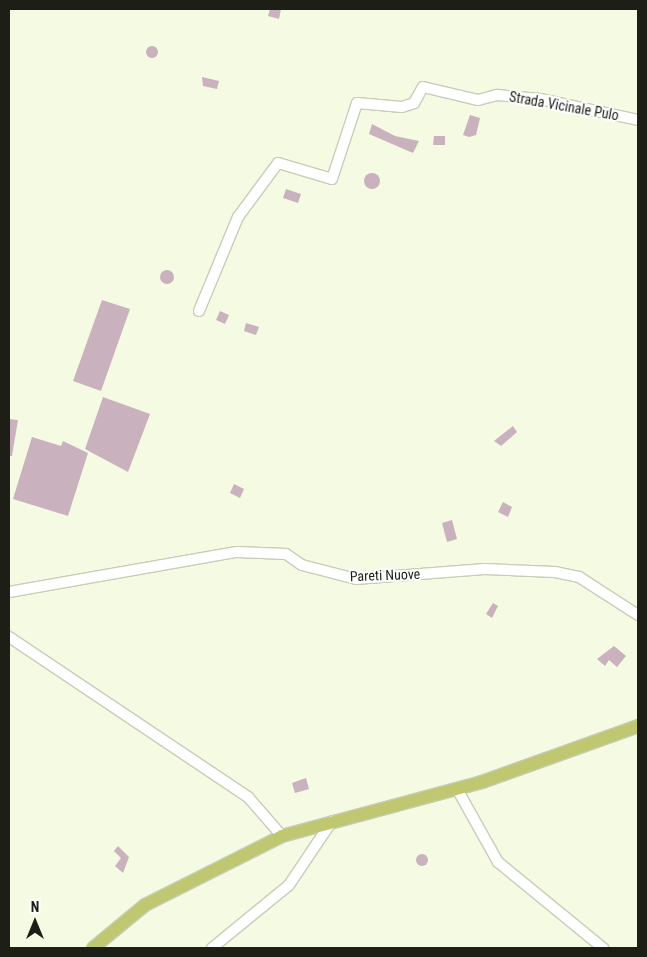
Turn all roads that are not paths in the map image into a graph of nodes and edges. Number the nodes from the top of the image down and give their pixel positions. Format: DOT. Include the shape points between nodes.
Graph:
graph roads {
  1 [pos="638,120"];
  2 [pos="199,311"];
  3 [pos="9,592"];
  4 [pos="638,615"];
  5 [pos="9,638"];
  6 [pos="638,726"];
  7 [pos="457,790"];
  8 [pos="332,821"];
  9 [pos="282,836"];
  10 [pos="93,948"];
  11 [pos="212,948"];
  12 [pos="603,948"];
  1 -- 2 [label="street, Strada Vicinale Pulo" via="540,99 496,95 478,100 423,87 414,103 402,107 357,104 332,179 278,163 238,217"];
  3 -- 4 [label="street, Pareti Nuove" via="237,552 286,554 302,566 356,579 485,569 555,572 579,577"];
  5 -- 9 [label="street" via="248,797"];
  6 -- 7 [label="main road"];
  7 -- 8 [label="main road"];
  7 -- 12 [label="street" via="498,862"];
  8 -- 9 [label="main road"];
  8 -- 11 [label="street" via="288,885"];
  9 -- 10 [label="main road" via="146,905"];
}
